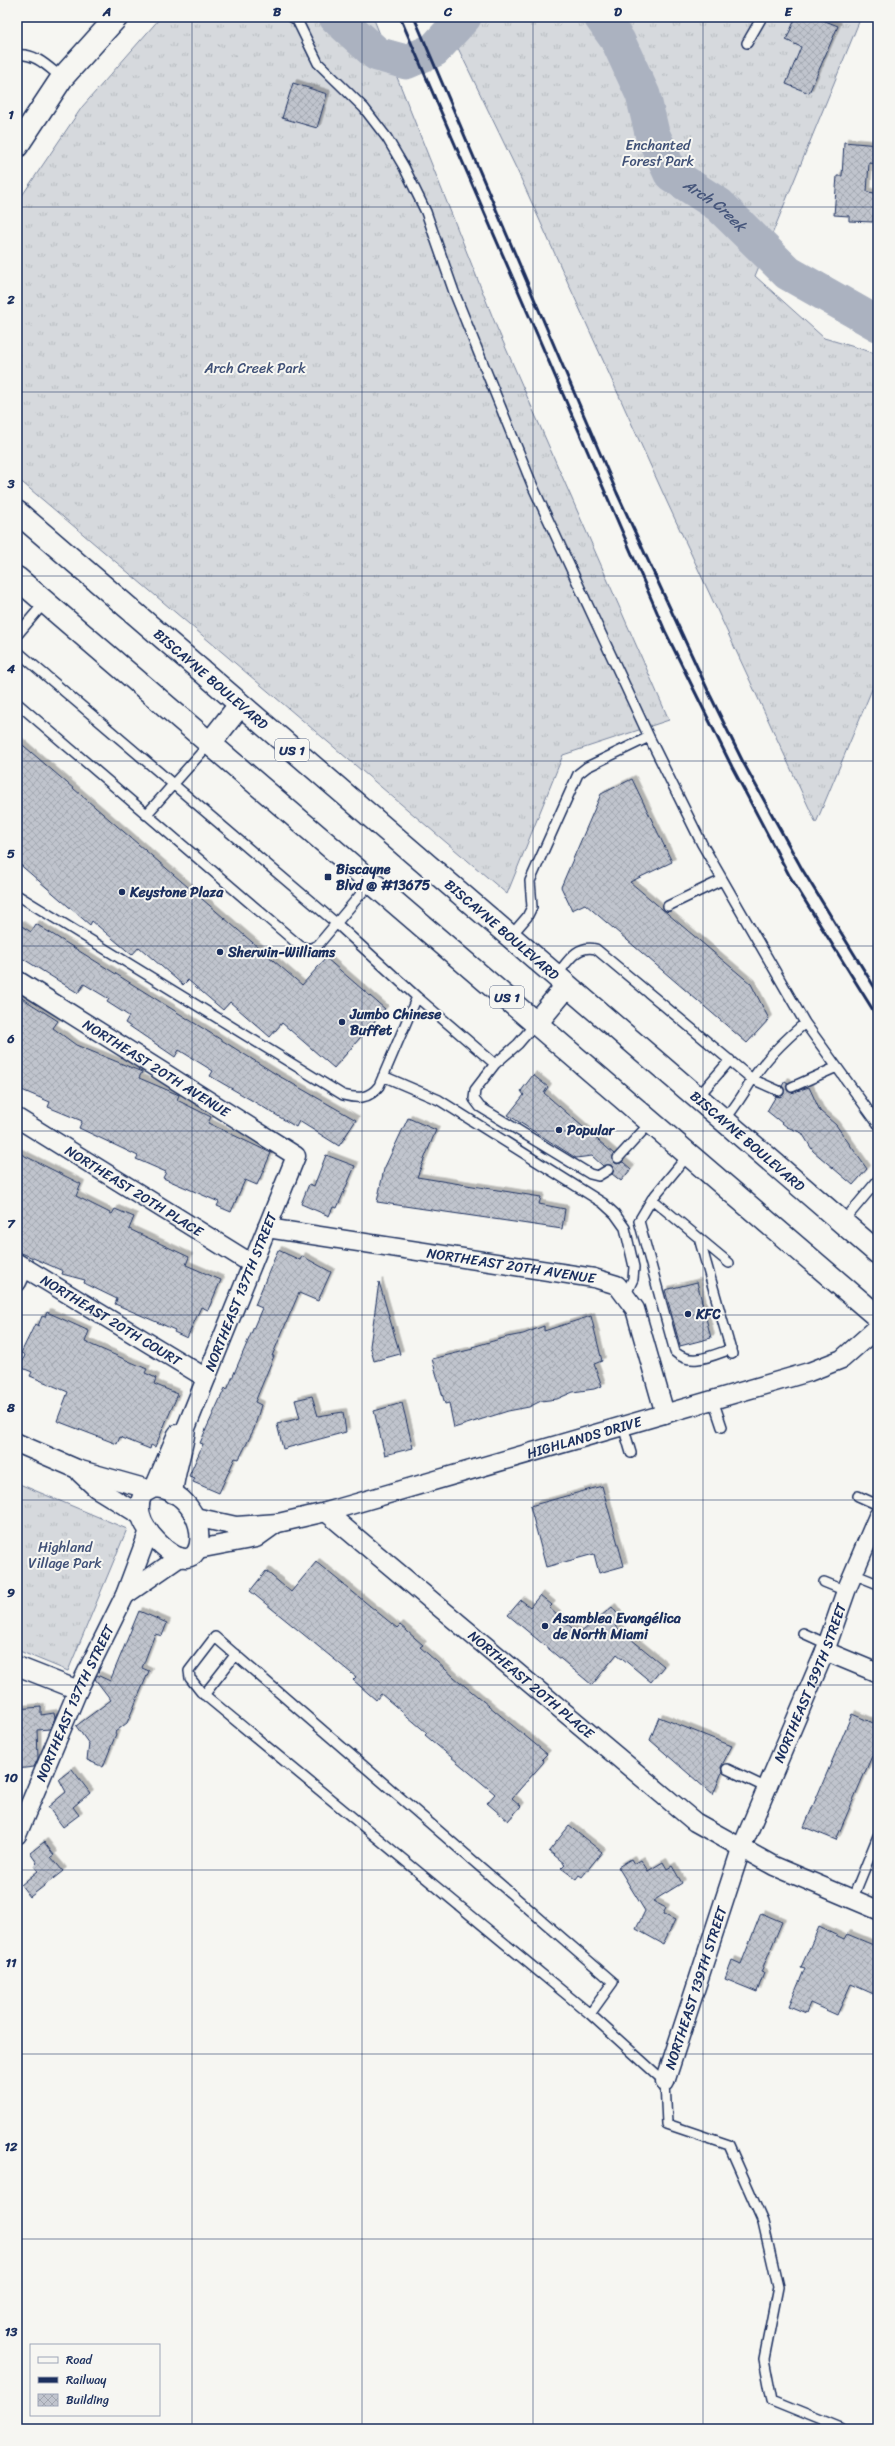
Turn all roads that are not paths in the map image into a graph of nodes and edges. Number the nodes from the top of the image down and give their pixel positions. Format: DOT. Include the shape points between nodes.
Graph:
graph roads {
  1 [pos="117,17"];
  2 [pos="292,17"];
  3 [pos="762,17"];
  4 [pos="748,43"];
  5 [pos="17,55"];
  6 [pos="62,78"];
  7 [pos="17,146"];
  8 [pos="17,512"];
  9 [pos="17,578"];
  10 [pos="45,602"];
  11 [pos="17,635"];
  12 [pos="17,652"];
  13 [pos="17,703"];
  14 [pos="240,705"];
  15 [pos="649,737"];
  16 [pos="210,743"];
  17 [pos="173,785"];
  18 [pos="146,815"];
  19 [pos="722,880"];
  20 [pos="370,882"];
  21 [pos="17,895"];
  22 [pos="668,906"];
  23 [pos="336,923"];
  24 [pos="509,938"];
  25 [pos="17,980"];
  26 [pos="561,982"];
  27 [pos="416,997"];
  28 [pos="537,1022"];
  29 [pos="805,1023"];
  30 [pos="730,1060"];
  31 [pos="494,1064"];
  32 [pos="837,1067"];
  33 [pos="384,1076"];
  34 [pos="752,1079"];
  35 [pos="792,1087"];
  36 [pos="779,1091"];
  37 [pos="697,1098"];
  38 [pos="17,1118"];
  39 [pos="651,1121"];
  40 [pos="724,1121"];
  41 [pos="878,1124"];
  42 [pos="689,1154"];
  43 [pos="296,1156"];
  44 [pos="618,1158"];
  45 [pos="608,1170"];
  46 [pos="878,1180"];
  47 [pos="652,1199"];
  48 [pos="842,1223"];
  49 [pos="267,1228"];
  50 [pos="699,1238"];
  51 [pos="878,1253"];
  52 [pos="729,1263"];
  53 [pos="252,1264"];
  54 [pos="19,1270"];
  55 [pos="626,1294"];
  56 [pos="878,1317"];
  57 [pos="878,1327"];
  58 [pos="206,1378"];
  59 [pos="713,1400"];
  60 [pos="664,1414"];
  61 [pos="624,1426"];
  62 [pos="722,1427"];
  63 [pos="186,1428"];
  64 [pos="17,1443"];
  65 [pos="631,1453"];
  66 [pos="77,1469"];
  67 [pos="151,1489"];
  68 [pos="173,1494"];
  69 [pos="858,1496"];
  70 [pos="878,1505"];
  71 [pos="326,1512"];
  72 [pos="140,1515"];
  73 [pos="878,1516"];
  74 [pos="195,1517"];
  75 [pos="278,1523"];
  76 [pos="149,1531"];
  77 [pos="198,1549"];
  78 [pos="180,1557"];
  79 [pos="853,1574"];
  80 [pos="824,1582"];
  81 [pos="878,1584"];
  82 [pos="846,1592"];
  83 [pos="125,1595"];
  84 [pos="803,1633"];
  85 [pos="826,1647"];
  86 [pos="236,1654"];
  87 [pos="17,1666"];
  88 [pos="878,1673"];
  89 [pos="78,1690"];
  90 [pos="204,1695"];
  91 [pos="727,1769"];
  92 [pos="767,1788"];
  93 [pos="17,1835"];
  94 [pos="878,1836"];
  95 [pos="741,1848"];
  96 [pos="852,1900"];
  97 [pos="878,1910"];
  98 [pos="590,2014"];
  99 [pos="665,2082"];
  100 [pos="841,2429"];
  1 -- 6 [label="main road"];
  2 -- 15 [label="lane" via="297,20 318,63 364,108 387,138 414,187 533,487"];
  3 -- 4 [label="lane"];
  5 -- 6 [label="lane" via="35,57"];
  6 -- 7 [label="main road"];
  8 -- 14 [label="main road, BISCAYNE BOULEVARD / US 1"];
  9 -- 10 [label="main road, US 1"];
  10 -- 11 [label="lane"];
  10 -- 16 [label="main road, US 1"];
  12 -- 17 [label="lane"];
  13 -- 18 [label="lane"];
  14 -- 16 [label="main road"];
  14 -- 24 [label="main road, BISCAYNE BOULEVARD / US 1"];
  15 -- 19 [label="lane"];
  15 -- 24 [label="lane" via="587,766 578,774 530,881 532,907"];
  16 -- 17 [label="lane"];
  16 -- 20 [label="main road, US 1"];
  17 -- 18 [label="lane"];
  17 -- 23 [label="lane"];
  18 -- 23 [label="lane" via="300,946 309,949 318,945"];
  19 -- 22 [label="lane"];
  19 -- 29 [label="lane"];
  20 -- 23 [label="lane"];
  20 -- 28 [label="main road, US 1"];
  21 -- 33 [label="lane" via="343,1095 365,1097 374,1094"];
  23 -- 27 [label="lane"];
  24 -- 26 [label="main road, BISCAYNE BOULEVARD / US 1"];
  25 -- 43 [label="street, NORTHEAST 20TH AVENUE"];
  26 -- 28 [label="main road"];
  26 -- 30 [label="lane" via="578,950 587,947 596,949"];
  26 -- 37 [label="main road, BISCAYNE BOULEVARD / US 1"];
  27 -- 31 [label="lane"];
  27 -- 33 [label="lane"];
  28 -- 31 [label="lane" via="518,1044"];
  28 -- 39 [label="main road, US 1"];
  29 -- 32 [label="lane"];
  29 -- 34 [label="lane" via="789,1036"];
  30 -- 34 [label="lane"];
  30 -- 37 [label="lane"];
  31 -- 45 [label="lane" via="475,1090 474,1099 480,1107 590,1174 598,1176"];
  32 -- 35 [label="lane"];
  32 -- 41 [label="lane"];
  33 -- 55 [label="lane" via="439,1100 603,1203 625,1228 634,1267 633,1279"];
  34 -- 36 [label="lane"];
  34 -- 40 [label="lane" via="742,1098"];
  37 -- 40 [label="main road, BISCAYNE BOULEVARD / US 1"];
  38 -- 53 [label="street, NORTHEAST 20TH PLACE"];
  39 -- 42 [label="main road, US 1"];
  39 -- 44 [label="lane"];
  40 -- 48 [label="main road, BISCAYNE BOULEVARD / US 1"];
  42 -- 47 [label="lane"];
  42 -- 56 [label="main road, US 1"];
  43 -- 49 [label="street, NORTHEAST 137TH STREET"];
  46 -- 48 [label="lane"];
  47 -- 50 [label="lane"];
  47 -- 50 [label="lane" via="639,1221 675,1352 696,1360 732,1352"];
  48 -- 51 [label="main road, BISCAYNE BOULEVARD / US 1"];
  49 -- 53 [label="street, NORTHEAST 137TH STREET"];
  49 -- 55 [label="street, NORTHEAST 20TH AVENUE" via="594,1278 617,1284"];
  50 -- 52 [label="lane"];
  53 -- 58 [label="street, NORTHEAST 137TH STREET"];
  54 -- 58 [label="street, NORTHEAST 20TH COURT"];
  55 -- 60 [label="street, NORTHEAST 20TH AVENUE" via="635,1309"];
  57 -- 59 [label="street, HIGHLANDS DRIVE" via="842,1359 809,1372"];
  58 -- 63 [label="street, NORTHEAST 137TH STREET"];
  59 -- 60 [label="street, HIGHLANDS DRIVE"];
  59 -- 62 [label="lane"];
  60 -- 61 [label="street, HIGHLANDS DRIVE"];
  61 -- 65 [label="lane"];
  61 -- 71 [label="street, HIGHLANDS DRIVE"];
  63 -- 67 [label="street, NORTHEAST 137TH STREET" via="177,1434"];
  63 -- 68 [label="street, NORTHEAST 137TH STREET" via="184,1445 174,1476"];
  64 -- 66 [label="street"];
  66 -- 67 [label="street"];
  66 -- 72 [label="street" via="96,1488"];
  67 -- 68 [label="street" via="161,1488"];
  67 -- 72 [label="street" via="140,1500"];
  68 -- 74 [label="street" via="192,1510"];
  69 -- 70 [label="lane"];
  71 -- 75 [label="street, HIGHLANDS DRIVE"];
  71 -- 95 [label="street, NORTHEAST 20TH PLACE" via="676,1808 714,1835"];
  72 -- 76 [label="street"];
  73 -- 79 [label="street, NORTHEAST 139TH STREET"];
  74 -- 75 [label="street, HIGHLANDS DRIVE" via="236,1526"];
  74 -- 77 [label="street" via="200,1533"];
  75 -- 77 [label="street, HIGHLANDS DRIVE" via="256,1538"];
  76 -- 78 [label="street" via="173,1556"];
  76 -- 83 [label="street, NORTHEAST 137TH STREET"];
  77 -- 78 [label="street" via="189,1557"];
  78 -- 83 [label="street, NORTHEAST 137TH STREET"];
  79 -- 81 [label="lane"];
  79 -- 82 [label="street, NORTHEAST 139TH STREET"];
  80 -- 82 [label="lane"];
  82 -- 85 [label="street, NORTHEAST 139TH STREET"];
  83 -- 89 [label="street, NORTHEAST 137TH STREET"];
  84 -- 85 [label="lane"];
  85 -- 88 [label="street"];
  85 -- 92 [label="street, NORTHEAST 139TH STREET"];
  86 -- 90 [label="lane"];
  86 -- 90 [label="lane" via="215,1636 189,1671 190,1678"];
  86 -- 98 [label="lane" via="613,1982"];
  87 -- 89 [label="street"];
  89 -- 93 [label="street, NORTHEAST 137TH STREET"];
  90 -- 98 [label="lane"];
  91 -- 92 [label="lane"];
  92 -- 95 [label="street, NORTHEAST 139TH STREET"];
  94 -- 96 [label="lane"];
  95 -- 96 [label="street" via="774,1866"];
  95 -- 99 [label="street, NORTHEAST 139TH STREET"];
  96 -- 97 [label="street"];
  98 -- 99 [label="lane"];
  99 -- 100 [label="lane" via="667,2124 729,2145 763,2222 778,2287 764,2359 772,2401"];
}
